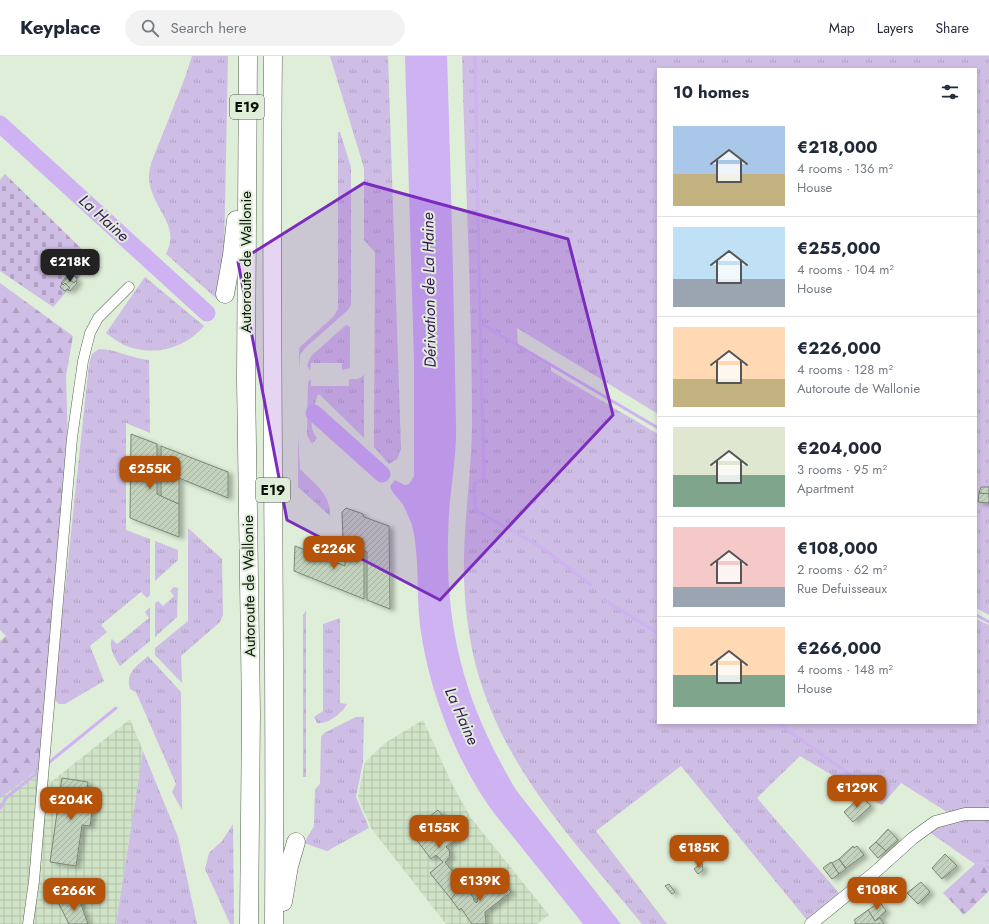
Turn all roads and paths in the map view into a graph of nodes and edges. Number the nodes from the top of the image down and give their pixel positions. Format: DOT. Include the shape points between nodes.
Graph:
graph roads {
  1 [pos="248,56"];
  2 [pos="273,56"];
  3 [pos="246,158"];
  4 [pos="129,287"];
  5 [pos="225,294"];
  6 [pos="989,814"];
  7 [pos="296,842"];
  8 [pos="28,924"];
  9 [pos="249,924"];
  10 [pos="274,924"];
  11 [pos="278,924"];
  12 [pos="811,924"];
  1 -- 3 [label="highway, Autoroute de Wallonie / E19"];
  2 -- 10 [label="highway, Autoroute de Wallonie / E19" via="272,372 276,714"];
  3 -- 5 [label="highway" via="237,201"];
  3 -- 9 [label="highway, Autoroute de Wallonie / E19" via="251,713"];
  4 -- 8 [label="street" via="98,318 90,333 83,361 72,438 34,881"];
  6 -- 12 [label="street" via="965,814 935,822"];
  7 -- 11 [label="highway"];
}
